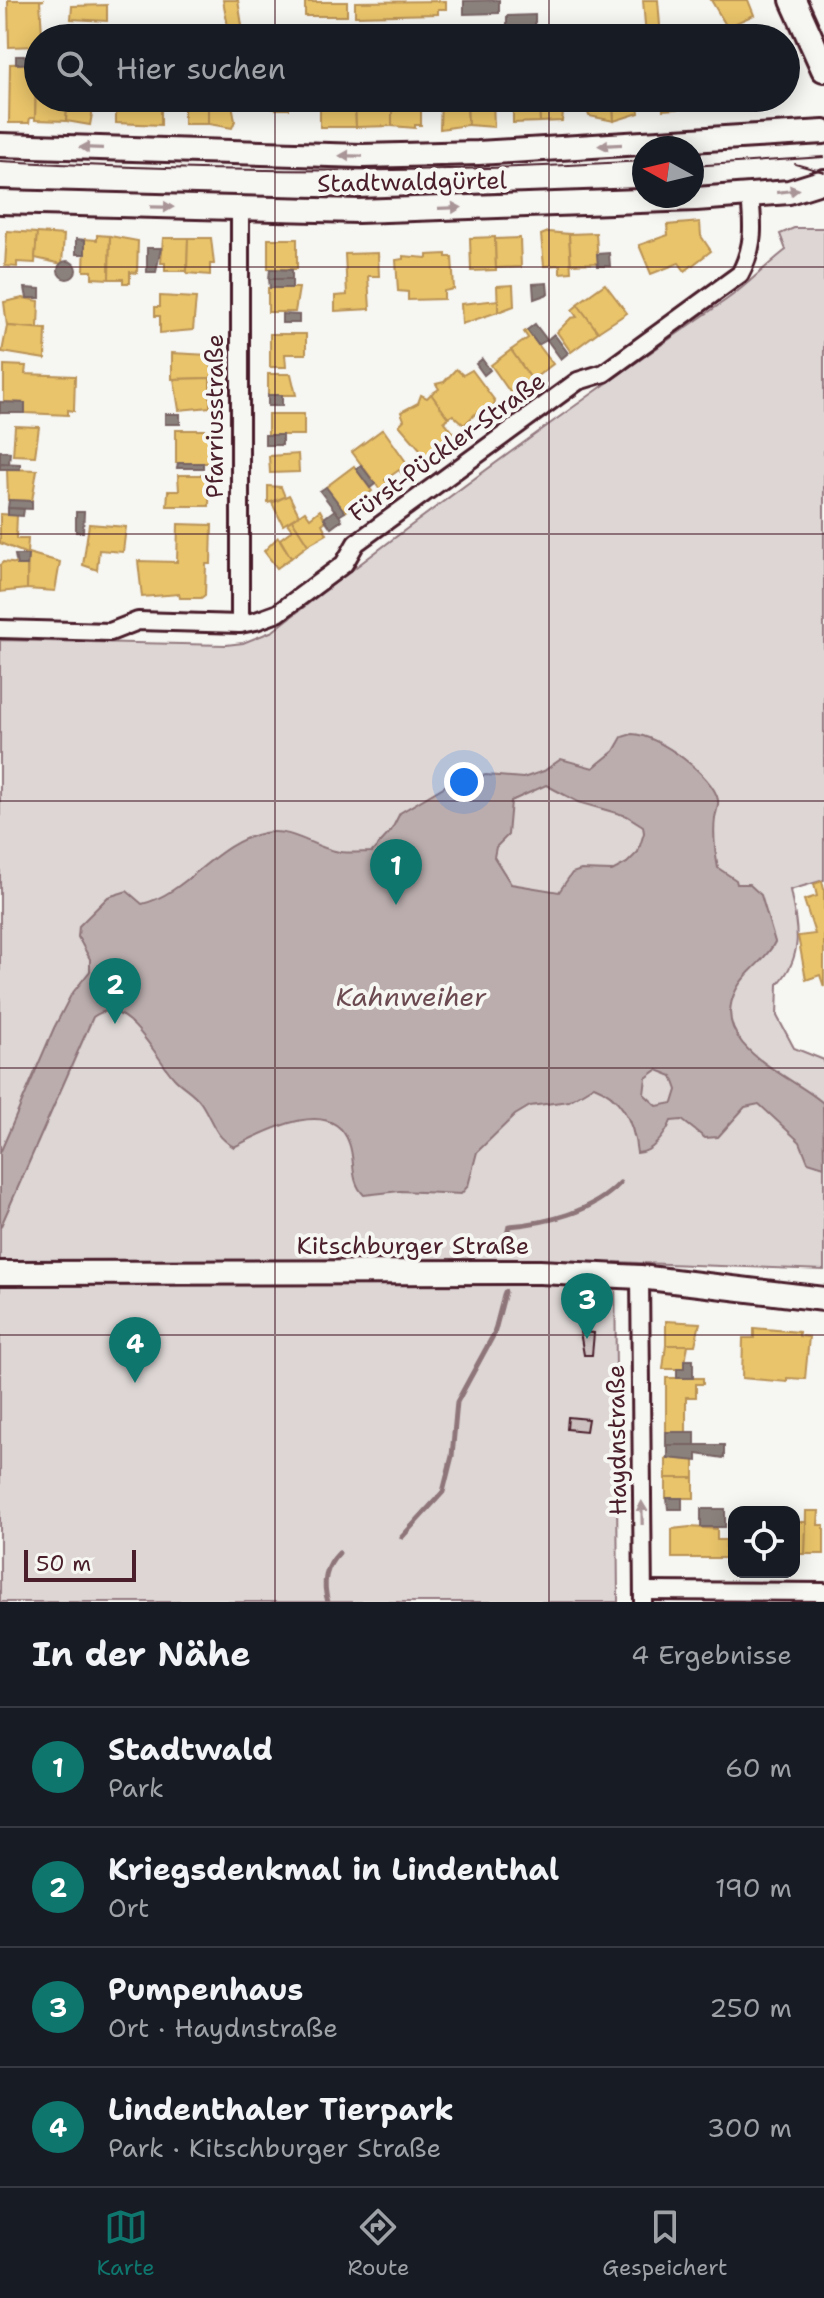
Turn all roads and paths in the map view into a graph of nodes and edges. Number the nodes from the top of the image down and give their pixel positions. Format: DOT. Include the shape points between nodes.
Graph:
graph roads {
  1 [pos="793,0"];
  2 [pos="824,69"];
  3 [pos="824,132"];
  4 [pos="0,145"];
  5 [pos="824,181"];
  6 [pos="750,195"];
  7 [pos="0,202"];
  8 [pos="240,209"];
  9 [pos="240,624"];
  10 [pos="0,629"];
  11 [pos="0,1273"];
  12 [pos="640,1277"];
  13 [pos="824,1299"];
  14 [pos="824,1592"];
  15 [pos="643,1596"];
  1 -- 2 [label="main road"];
  3 -- 4 [label="main road, Stadtwaldgürtel, one-way" via="377,156"];
  6 -- 5 [label="main road, Stadtwaldgürtel, one-way" via="789,192"];
  8 -- 6 [label="main road, Stadtwaldgürtel, one-way" via="372,210"];
  6 -- 9 [label="street, Fürst-Pückler-Straße" via="754,235 740,274 604,373 578,381 507,432 356,543 344,564 278,613"];
  7 -- 8 [label="main road, Stadtwaldgürtel, one-way"];
  8 -- 9 [label="street, Pfarriusstraße"];
  9 -- 10 [label="street, Fürst-Pückler-Straße" via="138,621 110,632"];
  11 -- 12 [label="main road, Kitschburger Straße" via="540,1272"];
  12 -- 13 [label="main road, Kitschburger Straße"];
  15 -- 12 [label="street, Haydnstraße, one-way"];
  14 -- 15 [label="street"];
}
